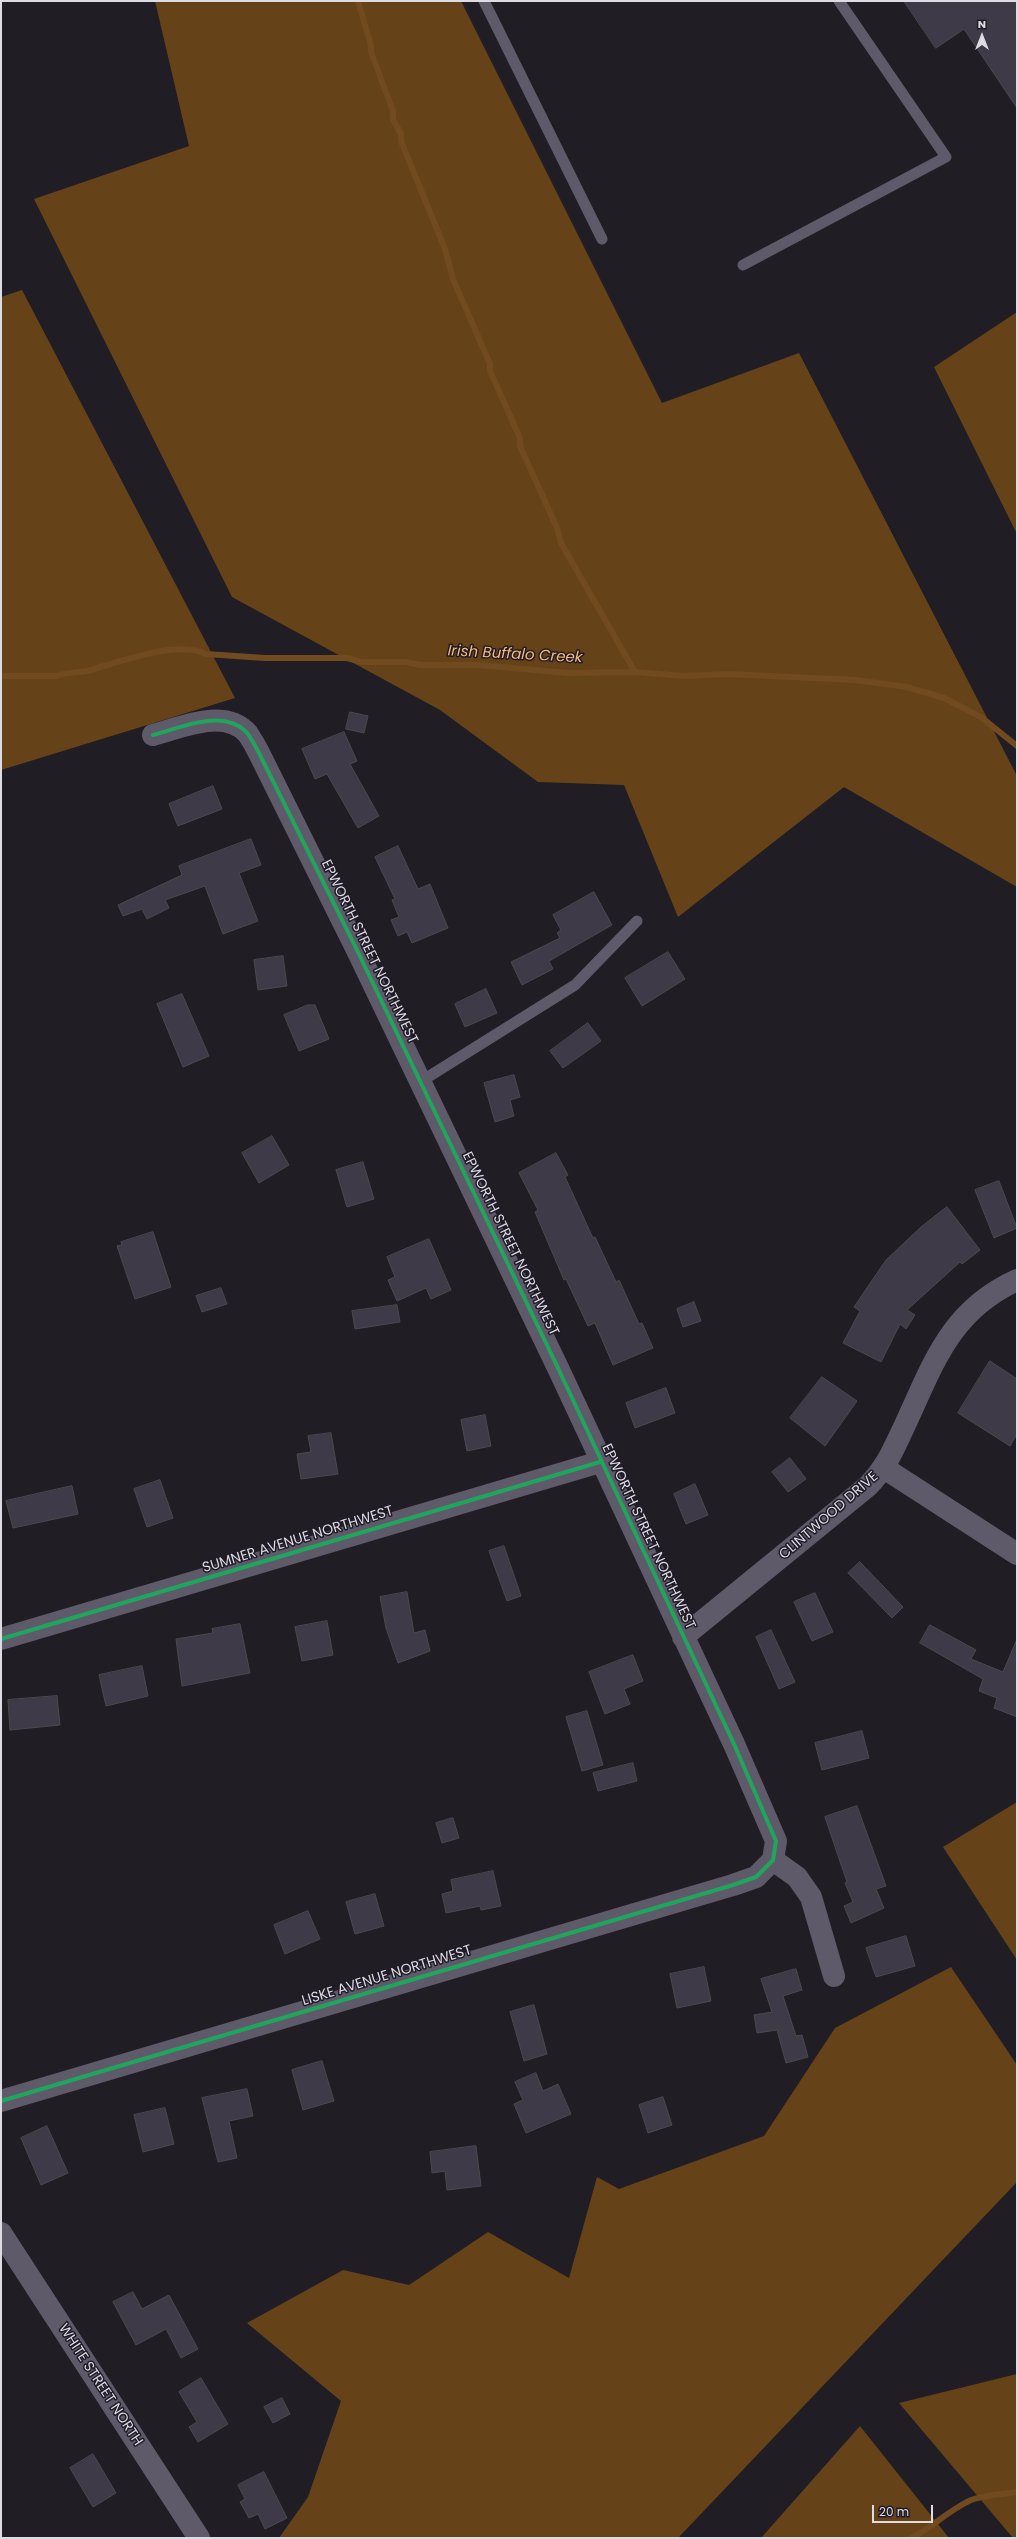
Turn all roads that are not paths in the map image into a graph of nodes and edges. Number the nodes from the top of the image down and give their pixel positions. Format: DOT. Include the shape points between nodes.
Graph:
graph roads {
  1 [pos="484,1"];
  2 [pos="839,1"];
  3 [pos="602,239"];
  4 [pos="743,265"];
  5 [pos="153,735"];
  6 [pos="637,920"];
  7 [pos="420,1082"];
  8 [pos="1017,1280"];
  9 [pos="600,1462"];
  10 [pos="884,1468"];
  11 [pos="1017,1554"];
  12 [pos="683,1637"];
  13 [pos="1,1639"];
  14 [pos="773,1860"];
  15 [pos="834,1976"];
  16 [pos="1,2101"];
  17 [pos="1,2233"];
  18 [pos="199,2538"];
  1 -- 3 [label="lane"];
  2 -- 4 [label="lane" via="946,157"];
  5 -- 7 [label="street, EPWORTH STREET NORTHWEST" via="204,721 226,721 247,733 354,944"];
  6 -- 7 [label="lane" via="575,985"];
  7 -- 9 [label="street, EPWORTH STREET NORTHWEST" via="558,1368"];
  8 -- 10 [label="street, CLINTWOOD DRIVE" via="994,1290 962,1318 942,1345"];
  9 -- 12 [label="street, EPWORTH STREET NORTHWEST"];
  9 -- 13 [label="street, SUMNER AVENUE NORTHWEST"];
  10 -- 11 [label="street"];
  10 -- 12 [label="street, CLINTWOOD DRIVE" via="868,1486"];
  12 -- 14 [label="street, EPWORTH STREET NORTHWEST" via="776,1841"];
  14 -- 15 [label="street" via="797,1877 811,1897"];
  14 -- 16 [label="street, LISKE AVENUE NORTHWEST" via="756,1877 733,1885"];
  17 -- 18 [label="street, WHITE STREET NORTH"];
}
